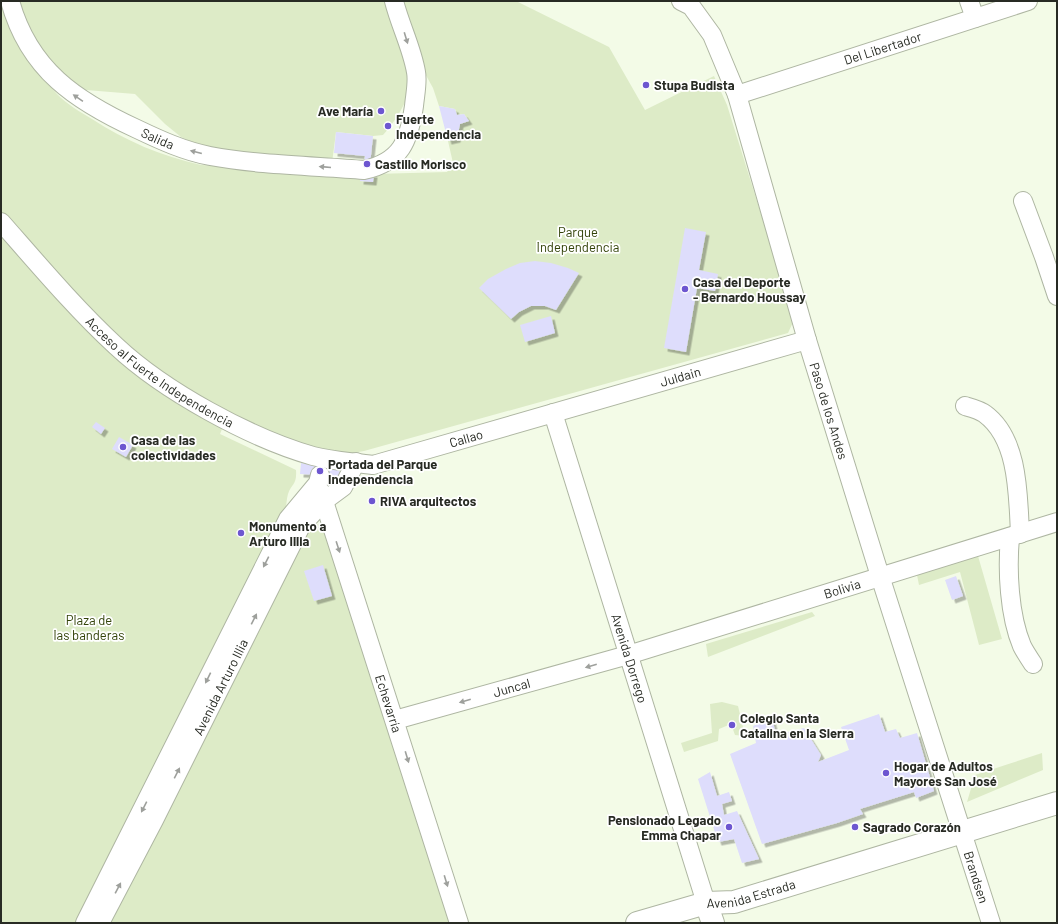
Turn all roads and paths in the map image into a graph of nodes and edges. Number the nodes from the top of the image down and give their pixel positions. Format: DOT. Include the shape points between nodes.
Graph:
graph roads {
  1 [pos="10,1"];
  2 [pos="394,1"];
  3 [pos="969,1"];
  4 [pos="1028,1"];
  5 [pos="689,3"];
  6 [pos="975,18"];
  7 [pos="737,95"];
  8 [pos="1023,201"];
  9 [pos="1,222"];
  10 [pos="1051,254"];
  11 [pos="1057,296"];
  12 [pos="807,340"];
  13 [pos="966,406"];
  14 [pos="553,413"];
  15 [pos="356,462"];
  16 [pos="320,471"];
  17 [pos="324,501"];
  18 [pos="1057,522"];
  19 [pos="1015,535"];
  20 [pos="880,576"];
  21 [pos="628,655"];
  22 [pos="1033,664"];
  23 [pos="395,720"];
  24 [pos="1057,789"];
  25 [pos="1057,803"];
  26 [pos="960,826"];
  27 [pos="709,913"];
  28 [pos="85,923"];
  29 [pos="100,923"];
  30 [pos="459,923"];
  31 [pos="637,923"];
  32 [pos="991,923"];
  2 -- 1 [label="street, Salida, one-way" via="416,73 410,129 406,141 386,163 364,170 211,156 160,140 113,118 62,86 19,29"];
  3 -- 6 [label="street"];
  4 -- 6 [label="street, Del Libertador"];
  5 -- 7 [label="street, Paso de los Andes" via="712,35"];
  6 -- 7 [label="street, Del Libertador"];
  7 -- 12 [label="street, Paso de los Andes"];
  8 -- 10 [label="street"];
  9 -- 16 [label="street, Acceso al Fuerte Independencia" via="117,347 198,404 251,432 301,452"];
  10 -- 11 [label="street"];
  12 -- 14 [label="street, Juldain"];
  12 -- 20 [label="street, Paso de los Andes"];
  13 -- 19 [label="street" via="986,414 998,428 1011,452 1018,485"];
  14 -- 15 [label="street, Callao" via="373,465"];
  14 -- 21 [label="street, Avenida Dorrego"];
  15 -- 16 [label="street, Acceso al Fuerte Independencia"];
  15 -- 17 [label="street, Avenida Arturo Illia" via="343,487"];
  16 -- 17 [label="street, Echevarría"];
  16 -- 28 [label="street, Avenida Arturo Illia, one-way" via="288,519"];
  17 -- 23 [label="street, Echevarría, one-way"];
  29 -- 17 [label="street, Avenida Arturo Illia, one-way" via="301,526"];
  18 -- 19 [label="street, Bolivia"];
  19 -- 20 [label="street, Bolivia"];
  19 -- 22 [label="street" via="1008,564 1015,623 1022,646"];
  20 -- 21 [label="street, Bolivia"];
  20 -- 26 [label="street, Paso de los Andes"];
  21 -- 23 [label="street, Juncal, one-way"];
  21 -- 27 [label="street, Avenida Dorrego"];
  23 -- 30 [label="street, Echevarría, one-way"];
  24 -- 26 [label="main road, Avenida Estrada"];
  25 -- 26 [label="main road, Avenida Estrada"];
  26 -- 27 [label="main road, Avenida Estrada" via="734,902"];
  26 -- 32 [label="street, Brandsen"];
  27 -- 31 [label="main road, Avenida Estrada"];
}
